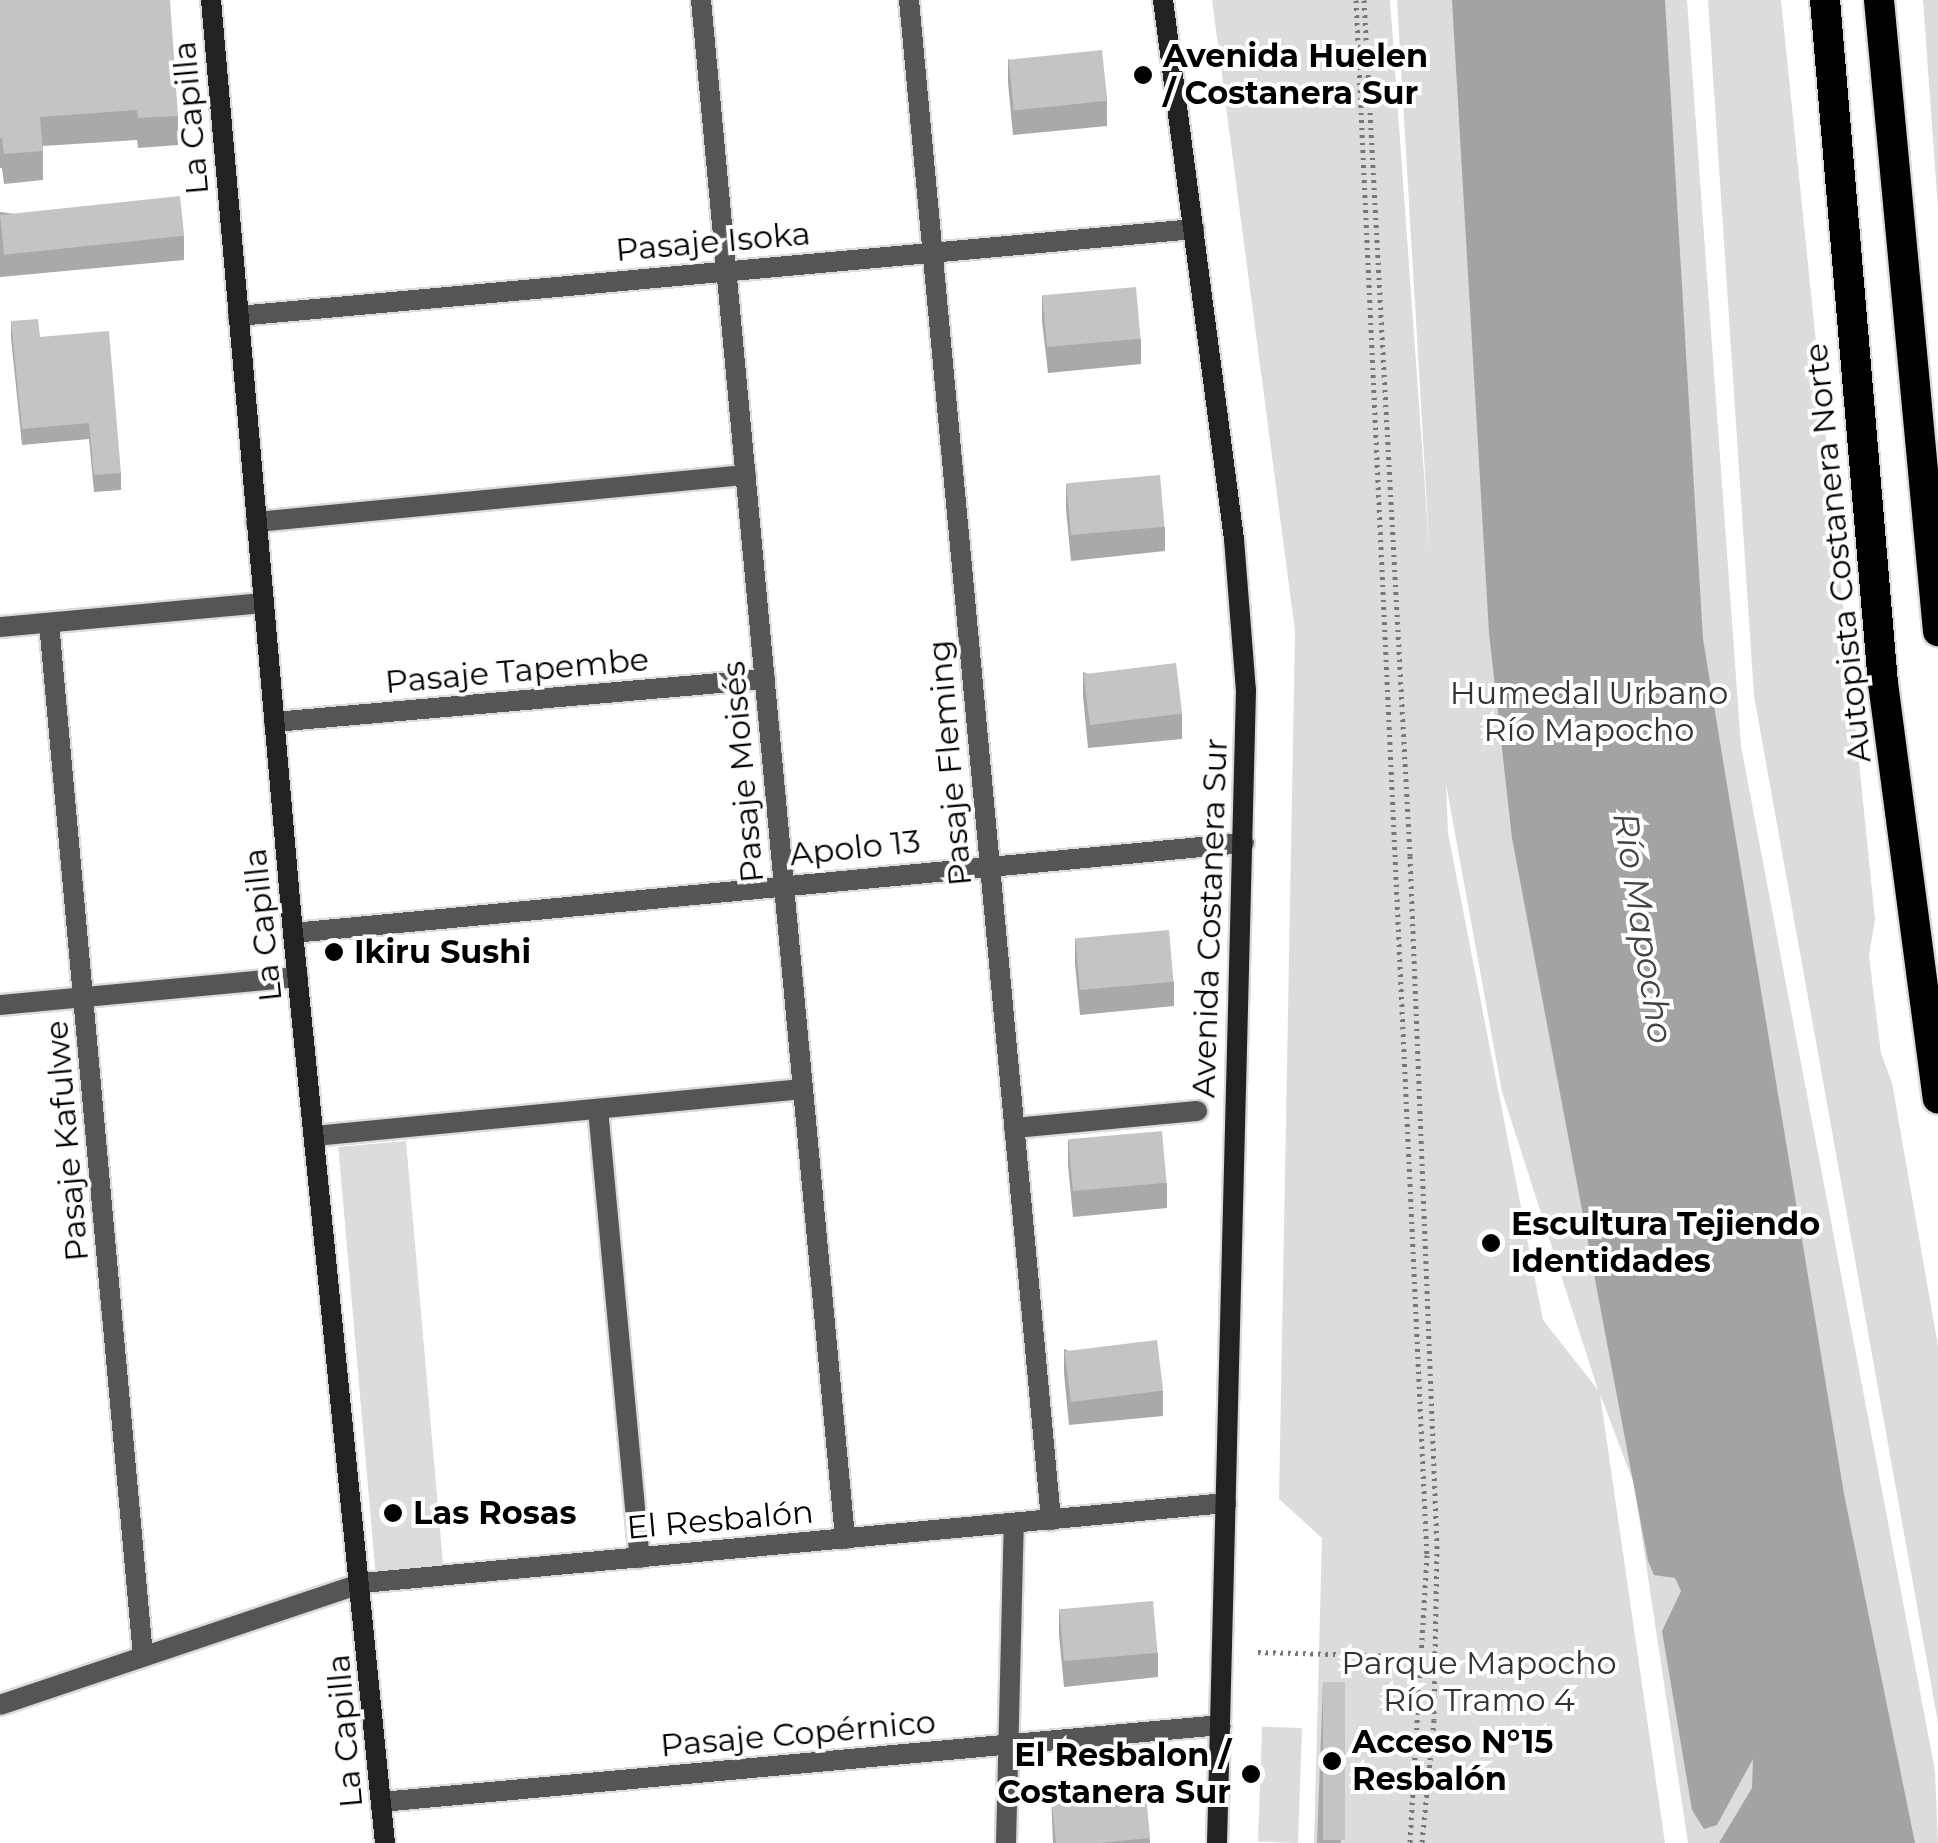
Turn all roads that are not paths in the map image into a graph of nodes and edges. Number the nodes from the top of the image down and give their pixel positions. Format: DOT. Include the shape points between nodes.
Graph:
graph roads {
  1 [pos="211,0"];
  2 [pos="702,0"];
  3 [pos="910,0"];
  4 [pos="1163,0"];
  5 [pos="1825,0"];
  6 [pos="1880,0"];
  7 [pos="1194,228"];
  8 [pos="933,252"];
  9 [pos="726,271"];
  10 [pos="238,316"];
  11 [pos="746,475"];
  12 [pos="256,522"];
  13 [pos="264,603"];
  14 [pos="49,623"];
  15 [pos="0,627"];
  16 [pos="1938,631"];
  17 [pos="765,680"];
  18 [pos="274,722"];
  19 [pos="1244,843"];
  20 [pos="990,865"];
  21 [pos="784,885"];
  22 [pos="294,933"];
  23 [pos="298,977"];
  24 [pos="84,998"];
  25 [pos="0,1006"];
  26 [pos="803,1090"];
  27 [pos="1938,1098"];
  28 [pos="598,1109"];
  29 [pos="1197,1111"];
  30 [pos="1014,1128"];
  31 [pos="314,1136"];
  32 [pos="1226,1503"];
  33 [pos="1051,1520"];
  34 [pos="1014,1523"];
  35 [pos="845,1539"];
  36 [pos="640,1558"];
  37 [pos="362,1584"];
  38 [pos="143,1655"];
  39 [pos="0,1705"];
  40 [pos="1220,1725"];
  41 [pos="1007,1744"];
  42 [pos="381,1802"];
  43 [pos="385,1843"];
  44 [pos="1006,1843"];
  45 [pos="1217,1843"];
  1 -- 10 [label="street, La Capilla"];
  2 -- 9 [label="street, Pasaje Moisés"];
  3 -- 8 [label="street, Pasaje Fleming"];
  4 -- 7 [label="street, Avenida Costanera Sur"];
  5 -- 27 [label="highway, Autopista Costanera Norte" via="1881,664"];
  6 -- 16 [label="highway"];
  7 -- 8 [label="street, Pasaje Isoka"];
  7 -- 19 [label="street, Avenida Costanera Sur" via="1242,617"];
  8 -- 9 [label="street, Pasaje Isoka"];
  8 -- 20 [label="street, Pasaje Fleming"];
  9 -- 10 [label="street, Pasaje Isoka"];
  9 -- 11 [label="street, Pasaje Moisés"];
  10 -- 12 [label="street, La Capilla"];
  11 -- 12 [label="street"];
  11 -- 17 [label="street, Pasaje Moisés"];
  12 -- 13 [label="street, La Capilla"];
  13 -- 14 [label="street"];
  13 -- 18 [label="street, La Capilla"];
  14 -- 15 [label="street"];
  14 -- 24 [label="street, Pasaje Kafulwe"];
  17 -- 18 [label="street, Pasaje Tapembe"];
  17 -- 21 [label="street, Pasaje Moisés"];
  18 -- 22 [label="street, La Capilla"];
  19 -- 20 [label="street, Apolo 13"];
  19 -- 32 [label="street, Avenida Costanera Sur"];
  20 -- 21 [label="street, Apolo 13"];
  20 -- 30 [label="street, Pasaje Fleming"];
  21 -- 22 [label="street, Apolo 13"];
  21 -- 26 [label="street, Pasaje Moisés"];
  22 -- 23 [label="street, La Capilla"];
  23 -- 24 [label="street"];
  23 -- 31 [label="street, La Capilla"];
  24 -- 25 [label="street"];
  24 -- 38 [label="street, Pasaje Kafulwe"];
  26 -- 28 [label="street"];
  26 -- 35 [label="street, Pasaje Moisés"];
  28 -- 31 [label="street"];
  28 -- 36 [label="street"];
  29 -- 30 [label="street"];
  30 -- 33 [label="street, Pasaje Fleming"];
  31 -- 37 [label="street, La Capilla"];
  32 -- 33 [label="street, El Resbalón"];
  32 -- 40 [label="street, Avenida Costanera Sur"];
  33 -- 34 [label="street, El Resbalón"];
  34 -- 35 [label="street, El Resbalón"];
  34 -- 41 [label="street"];
  35 -- 36 [label="street, El Resbalón"];
  36 -- 37 [label="street, El Resbalón"];
  37 -- 38 [label="street, El Resbalón"];
  37 -- 42 [label="street, La Capilla"];
  38 -- 39 [label="street, El Resbalón"];
  40 -- 41 [label="street, Pasaje Copérnico"];
  40 -- 45 [label="street, Avenida Costanera Sur"];
  41 -- 42 [label="street, Pasaje Copérnico"];
  41 -- 44 [label="street"];
  42 -- 43 [label="street, La Capilla"];
}
